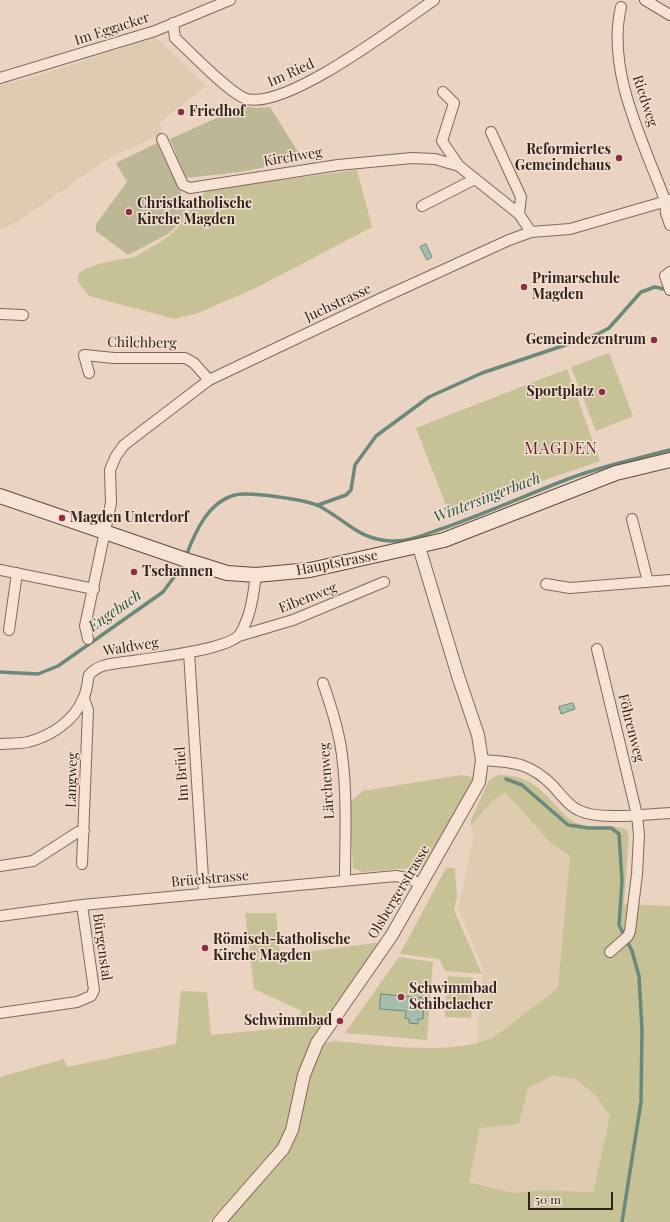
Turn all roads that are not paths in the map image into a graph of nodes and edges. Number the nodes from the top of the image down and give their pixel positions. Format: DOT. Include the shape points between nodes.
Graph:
graph roads {
  1 [pos="230,0"];
  2 [pos="434,0"];
  3 [pos="645,0"];
  4 [pos="621,7"];
  5 [pos="670,15"];
  6 [pos="173,23"];
  7 [pos="0,78"];
  8 [pos="443,92"];
  9 [pos="491,132"];
  10 [pos="162,139"];
  11 [pos="459,166"];
  12 [pos="475,179"];
  13 [pos="668,200"];
  14 [pos="422,206"];
  15 [pos="519,214"];
  16 [pos="670,225"];
  17 [pos="531,232"];
  18 [pos="667,274"];
  19 [pos="670,290"];
  20 [pos="0,314"];
  21 [pos="23,315"];
  22 [pos="89,373"];
  23 [pos="209,380"];
  24 [pos="670,460"];
  25 [pos="0,496"];
  26 [pos="632,519"];
  27 [pos="106,533"];
  28 [pos="419,547"];
  29 [pos="0,570"];
  30 [pos="17,574"];
  31 [pos="256,575"];
  32 [pos="670,580"];
  33 [pos="384,582"];
  34 [pos="648,582"];
  35 [pos="546,584"];
  36 [pos="94,589"];
  37 [pos="9,630"];
  38 [pos="240,636"];
  39 [pos="88,639"];
  40 [pos="597,649"];
  41 [pos="189,652"];
  42 [pos="323,683"];
  43 [pos="84,699"];
  44 [pos="0,744"];
  45 [pos="482,760"];
  46 [pos="670,813"];
  47 [pos="637,815"];
  48 [pos="84,831"];
  49 [pos="82,864"];
  50 [pos="0,866"];
  51 [pos="345,880"];
  52 [pos="421,885"];
  53 [pos="204,894"];
  54 [pos="82,904"];
  55 [pos="0,916"];
  56 [pos="610,952"];
  57 [pos="0,1013"];
  58 [pos="219,1222"];
  1 -- 6 [label="street, Im Eggacker"];
  2 -- 6 [label="street, Im Ried" via="319,77 270,99 246,99 226,85 175,38"];
  3 -- 5 [label="street"];
  4 -- 13 [label="street, Riedweg" via="618,41 623,80 628,100"];
  6 -- 7 [label="street, Im Eggacker" via="155,31"];
  8 -- 11 [label="street, Kirchweg" via="454,104 442,141"];
  9 -- 15 [label="street" via="521,197"];
  10 -- 11 [label="street, Kirchweg" via="183,186 190,188 338,165 412,158 436,159"];
  11 -- 12 [label="street, Kirchweg"];
  12 -- 14 [label="street"];
  12 -- 15 [label="street, Kirchweg"];
  13 -- 16 [label="street, Riedweg" via="666,213"];
  13 -- 17 [label="street, Juchstrasse" via="570,229"];
  15 -- 17 [label="street, Kirchweg"];
  17 -- 23 [label="street, Juchstrasse" via="384,297"];
  18 -- 19 [label="street"];
  20 -- 21 [label="street"];
  22 -- 23 [label="street, Chilchberg" via="84,355 114,358 185,358"];
  23 -- 27 [label="street, Juchstrasse" via="124,445 116,456 110,470 111,502"];
  24 -- 28 [label="main road, Hauptstrasse" via="616,473 467,532"];
  25 -- 27 [label="main road, Hauptstrasse"];
  26 -- 34 [label="street"];
  27 -- 31 [label="main road, Hauptstrasse" via="227,573"];
  27 -- 36 [label="street, Juchstrasse"];
  28 -- 31 [label="main road, Hauptstrasse" via="310,570"];
  28 -- 45 [label="street, Olsbergerstrasse" via="478,735"];
  29 -- 30 [label="street"];
  30 -- 36 [label="street"];
  30 -- 37 [label="street"];
  31 -- 38 [label="street" via="252,606"];
  32 -- 34 [label="street"];
  33 -- 38 [label="street, Eibenweg" via="294,620"];
  34 -- 35 [label="street" via="570,588"];
  36 -- 39 [label="street, Juchstrasse" via="85,626"];
  38 -- 41 [label="street, Waldweg" via="227,644"];
  40 -- 47 [label="street, Föhrenweg"];
  41 -- 43 [label="street, Waldweg" via="102,665 89,675"];
  41 -- 53 [label="street, Im Brüel"];
  42 -- 51 [label="street, Lärchenweg" via="340,743 344,791"];
  43 -- 44 [label="street, Waldweg" via="75,714 50,734 28,742"];
  43 -- 48 [label="street, Langweg" via="88,710"];
  45 -- 47 [label="street" via="518,763 530,767 578,810 595,816"];
  45 -- 52 [label="street, Olsbergerstrasse" via="479,782"];
  46 -- 47 [label="street"];
  47 -- 56 [label="street, Föhrenweg" via="637,874 630,931"];
  48 -- 49 [label="street, Langweg"];
  48 -- 50 [label="street" via="78,832 33,861"];
  51 -- 52 [label="street, Brüelstrasse" via="396,876 411,879"];
  51 -- 53 [label="street, Brüelstrasse"];
  52 -- 58 [label="street, Olsbergerstrasse" via="392,935 317,1043 304,1075 292,1130 283,1149"];
  53 -- 54 [label="street, Brüelstrasse"];
  54 -- 55 [label="street, Brüelstrasse"];
  54 -- 57 [label="street, Bürgenstal" via="94,990 91,996 77,1002"];
}
